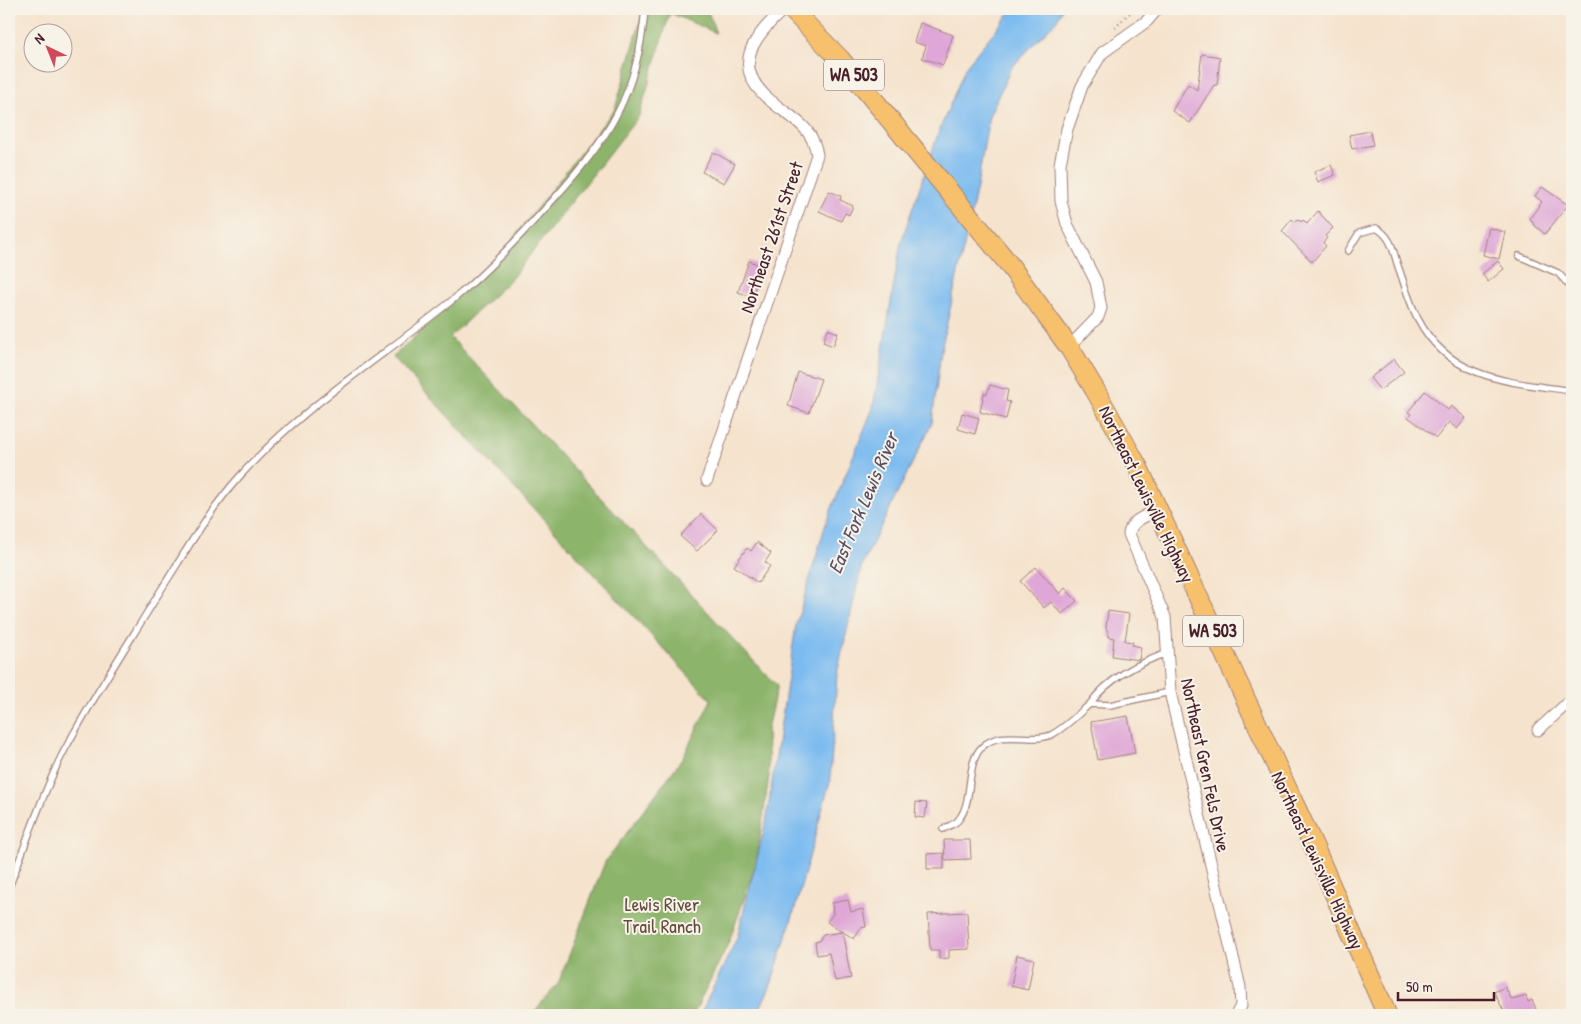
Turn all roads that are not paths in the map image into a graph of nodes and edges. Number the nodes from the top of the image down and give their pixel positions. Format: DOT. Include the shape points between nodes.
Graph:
graph roads {
  1 [pos="645,9"];
  2 [pos="784,9"];
  3 [pos="791,9"];
  4 [pos="1157,9"];
  5 [pos="1348,251"];
  6 [pos="1519,256"];
  7 [pos="1572,288"];
  8 [pos="1069,347"];
  9 [pos="1572,391"];
  10 [pos="707,480"];
  11 [pos="1158,510"];
  12 [pos="1168,653"];
  13 [pos="1170,692"];
  14 [pos="1572,699"];
  15 [pos="1090,704"];
  16 [pos="1538,730"];
  17 [pos="943,829"];
  18 [pos="9,887"];
  19 [pos="1236,1015"];
  20 [pos="1387,1015"];
  1 -- 18 [label="lane" via="635,75 625,100 612,126 565,187 456,297 298,419 259,455 222,497 107,676 66,747"];
  2 -- 10 [label="street, Northeast 261st Street" via="755,39 749,70 756,86 770,101 800,122 812,135 817,155"];
  3 -- 8 [label="main road, Northeast Lewisville Highway / WA 503" via="840,59 911,145 1008,264"];
  4 -- 8 [label="street" via="1147,21 1102,53 1082,86 1067,129 1060,164 1061,201 1067,224 1096,282 1101,308 1098,317"];
  5 -- 9 [label="lane" via="1359,233 1376,228 1383,232 1392,244 1413,308 1424,329 1439,348 1458,363 1494,380"];
  6 -- 7 [label="lane" via="1558,273"];
  8 -- 11 [label="main road, Northeast Lewisville Highway / WA 503" via="1118,429"];
  11 -- 12 [label="street, Northeast Gren Fels Drive" via="1136,521 1129,534 1165,616"];
  11 -- 20 [label="main road, Northeast Lewisville Highway / WA 503" via="1315,850"];
  12 -- 13 [label="street, Northeast Gren Fels Drive"];
  12 -- 15 [label="lane" via="1147,660 1123,674 1097,692"];
  13 -- 15 [label="lane" via="1110,705"];
  13 -- 19 [label="street, Northeast Gren Fels Drive" via="1240,987 1241,1006"];
  14 -- 16 [label="street"];
  15 -- 17 [label="lane" via="1052,734 1037,738 1008,736 990,740 979,749 966,806 959,820"];
}
